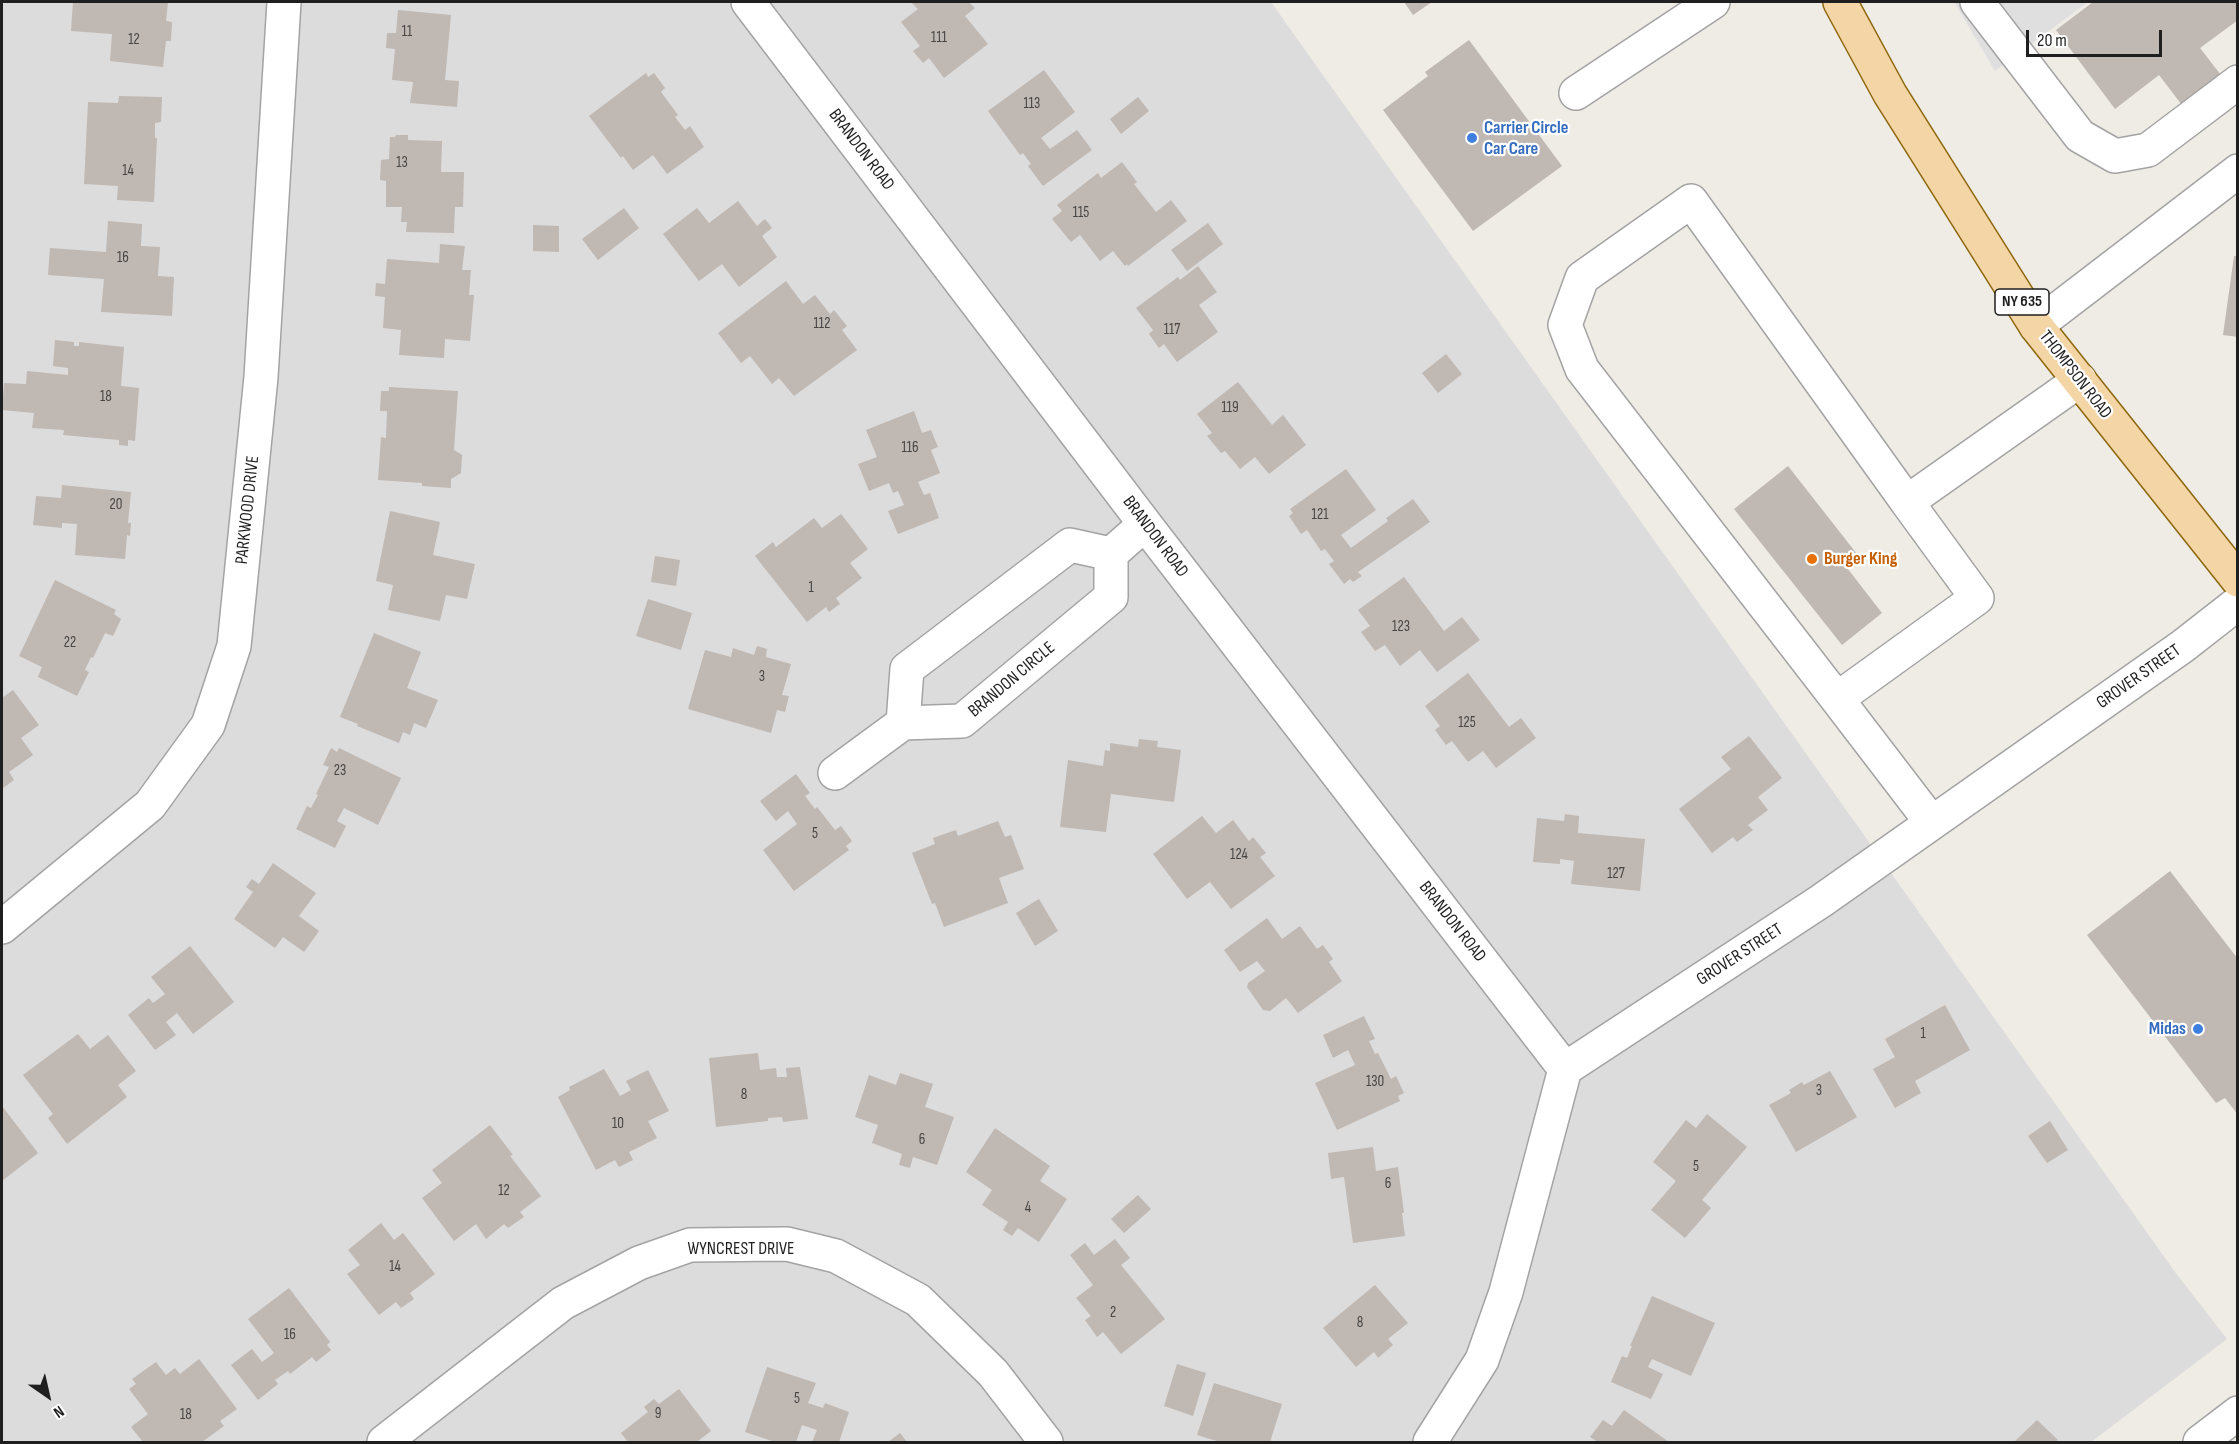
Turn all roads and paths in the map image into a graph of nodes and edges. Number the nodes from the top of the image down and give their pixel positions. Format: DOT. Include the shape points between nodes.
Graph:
graph roads {
  1 [pos="284,2"];
  2 [pos="748,2"];
  3 [pos="1713,2"];
  4 [pos="1840,2"];
  5 [pos="1977,2"];
  6 [pos="2238,82"];
  7 [pos="1576,93"];
  8 [pos="2238,171"];
  9 [pos="2036,326"];
  10 [pos="2080,380"];
  11 [pos="1907,502"];
  12 [pos="1145,524"];
  13 [pos="1111,554"];
  14 [pos="2238,580"];
  15 [pos="2238,603"];
  16 [pos="1837,699"];
  17 [pos="903,723"];
  18 [pos="835,773"];
  19 [pos="1932,823"];
  20 [pos="2,927"];
  21 [pos="1565,1070"];
  22 [pos="2238,1413"];
  23 [pos="384,1443"];
  24 [pos="1046,1443"];
  25 [pos="1430,1443"];
  26 [pos="2200,1443"];
  1 -- 20 [label="street, PARKWOOD DRIVE" via="261,377 234,646 208,725 150,804"];
  2 -- 12 [label="street, BRANDON ROAD"];
  3 -- 7 [label="street"];
  4 -- 9 [label="main road, THOMPSON ROAD / NY 635" via="1890,94"];
  5 -- 6 [label="street" via="2080,136 2115,156 2148,150"];
  8 -- 9 [label="street"];
  9 -- 10 [label="main road, THOMPSON ROAD / NY 635"];
  10 -- 11 [label="street"];
  10 -- 14 [label="main road, THOMPSON ROAD / NY 635"];
  11 -- 16 [label="street" via="1977,598"];
  11 -- 16 [label="street" via="1691,201 1582,278 1565,326 1582,369"];
  12 -- 13 [label="street"];
  12 -- 21 [label="street, BRANDON ROAD"];
  13 -- 17 [label="street, BRANDON CIRCLE" via="1111,597 962,722"];
  13 -- 17 [label="street" via="1070,545 907,669"];
  15 -- 19 [label="street, GROVER STREET"];
  16 -- 19 [label="street"];
  17 -- 18 [label="street"];
  19 -- 21 [label="street, GROVER STREET"];
  21 -- 25 [label="street" via="1506,1292 1482,1360"];
  22 -- 26 [label="street"];
  23 -- 24 [label="street, WYNCREST DRIVE" via="563,1303 639,1263 690,1245 787,1244 836,1256 918,1300 993,1373"];
}
